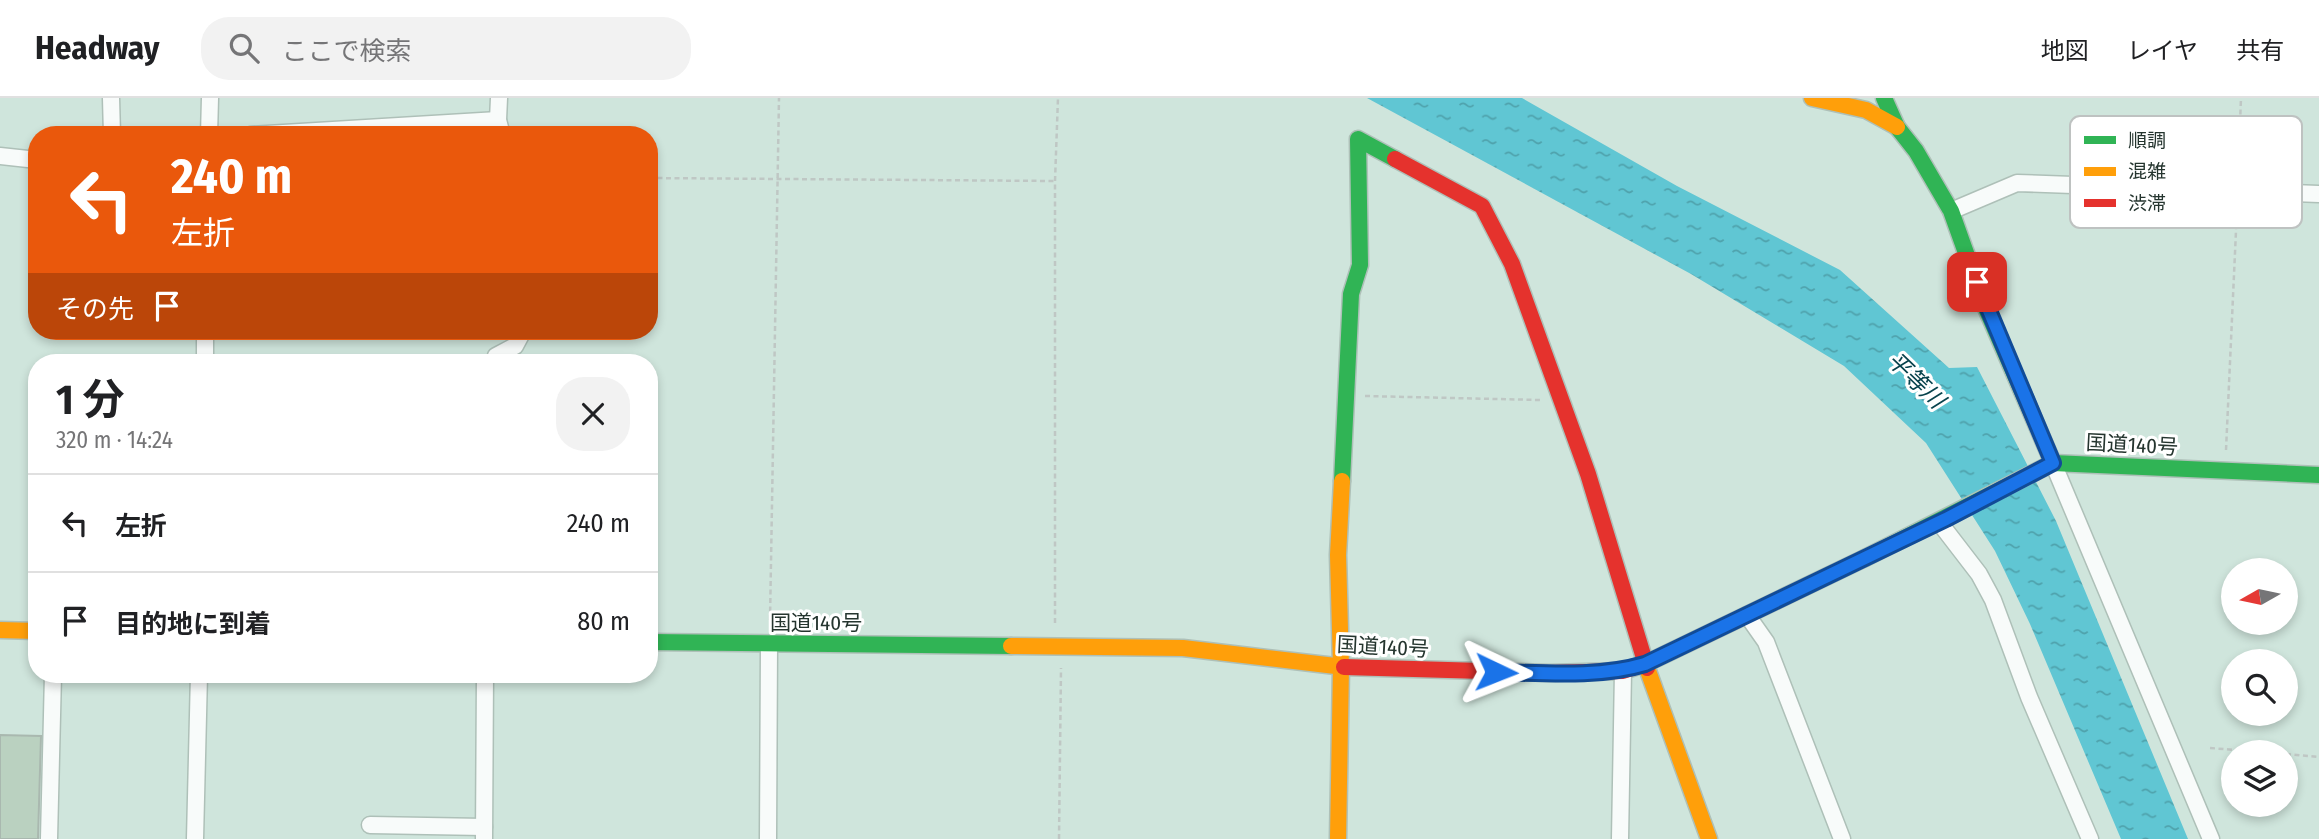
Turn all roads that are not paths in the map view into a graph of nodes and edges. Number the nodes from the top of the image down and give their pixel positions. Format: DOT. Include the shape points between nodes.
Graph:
graph roads {
  1 [pos="111,98"];
  2 [pos="210,98"];
  3 [pos="499,98"];
  4 [pos="1812,98"];
  5 [pos="1884,98"];
  6 [pos="112,126"];
  7 [pos="209,126"];
  8 [pos="500,126"];
  9 [pos="1896,127"];
  10 [pos="0,156"];
  11 [pos="28,159"];
  12 [pos="2070,185"];
  13 [pos="1951,211"];
  14 [pos="519,340"];
  15 [pos="500,354"];
  16 [pos="2049,465"];
  17 [pos="2319,475"];
  18 [pos="1943,520"];
  19 [pos="1747,615"];
  20 [pos="0,630"];
  21 [pos="28,631"];
  22 [pos="658,642"];
  23 [pos="769,645"];
  24 [pos="1645,664"];
  25 [pos="1341,667"];
  26 [pos="1623,671"];
  27 [pos="53,683"];
  28 [pos="199,683"];
  29 [pos="485,683"];
  30 [pos="370,825"];
  31 [pos="484,833"];
  32 [pos="49,839"];
  33 [pos="195,839"];
  34 [pos="768,839"];
  35 [pos="1338,839"];
  36 [pos="1620,839"];
  37 [pos="1709,839"];
  38 [pos="1842,839"];
  39 [pos="2090,839"];
  40 [pos="2211,839"];
  1 -- 6 [label="street"];
  2 -- 7 [label="street"];
  3 -- 8 [label="street"];
  4 -- 9 [label="main road" via="1867,110"];
  5 -- 9 [label="main road"];
  9 -- 13 [label="main road" via="1916,151"];
  10 -- 11 [label="street"];
  12 -- 13 [label="street" via="2017,183"];
  13 -- 16 [label="main road"];
  14 -- 15 [label="street"];
  16 -- 17 [label="main road, 国道140号"];
  16 -- 18 [label="main road, 国道140号"];
  16 -- 40 [label="street"];
  18 -- 19 [label="main road, 国道140号"];
  18 -- 39 [label="street" via="1993,600"];
  19 -- 24 [label="main road, 国道140号"];
  19 -- 38 [label="street" via="1766,642"];
  20 -- 21 [label="main road"];
  22 -- 23 [label="main road, 国道140号"];
  23 -- 25 [label="main road, 国道140号" via="1183,648"];
  23 -- 34 [label="street"];
  24 -- 25 [label="main road" via="1588,474 1513,264 1482,206 1359,139 1360,265 1351,294 1338,555"];
  24 -- 26 [label="main road, 国道140号"];
  24 -- 37 [label="main road"];
  25 -- 26 [label="main road, 国道140号"];
  25 -- 35 [label="main road"];
  26 -- 36 [label="street"];
  27 -- 32 [label="street"];
  28 -- 33 [label="street"];
  29 -- 31 [label="street"];
  30 -- 31 [label="street"];
}
